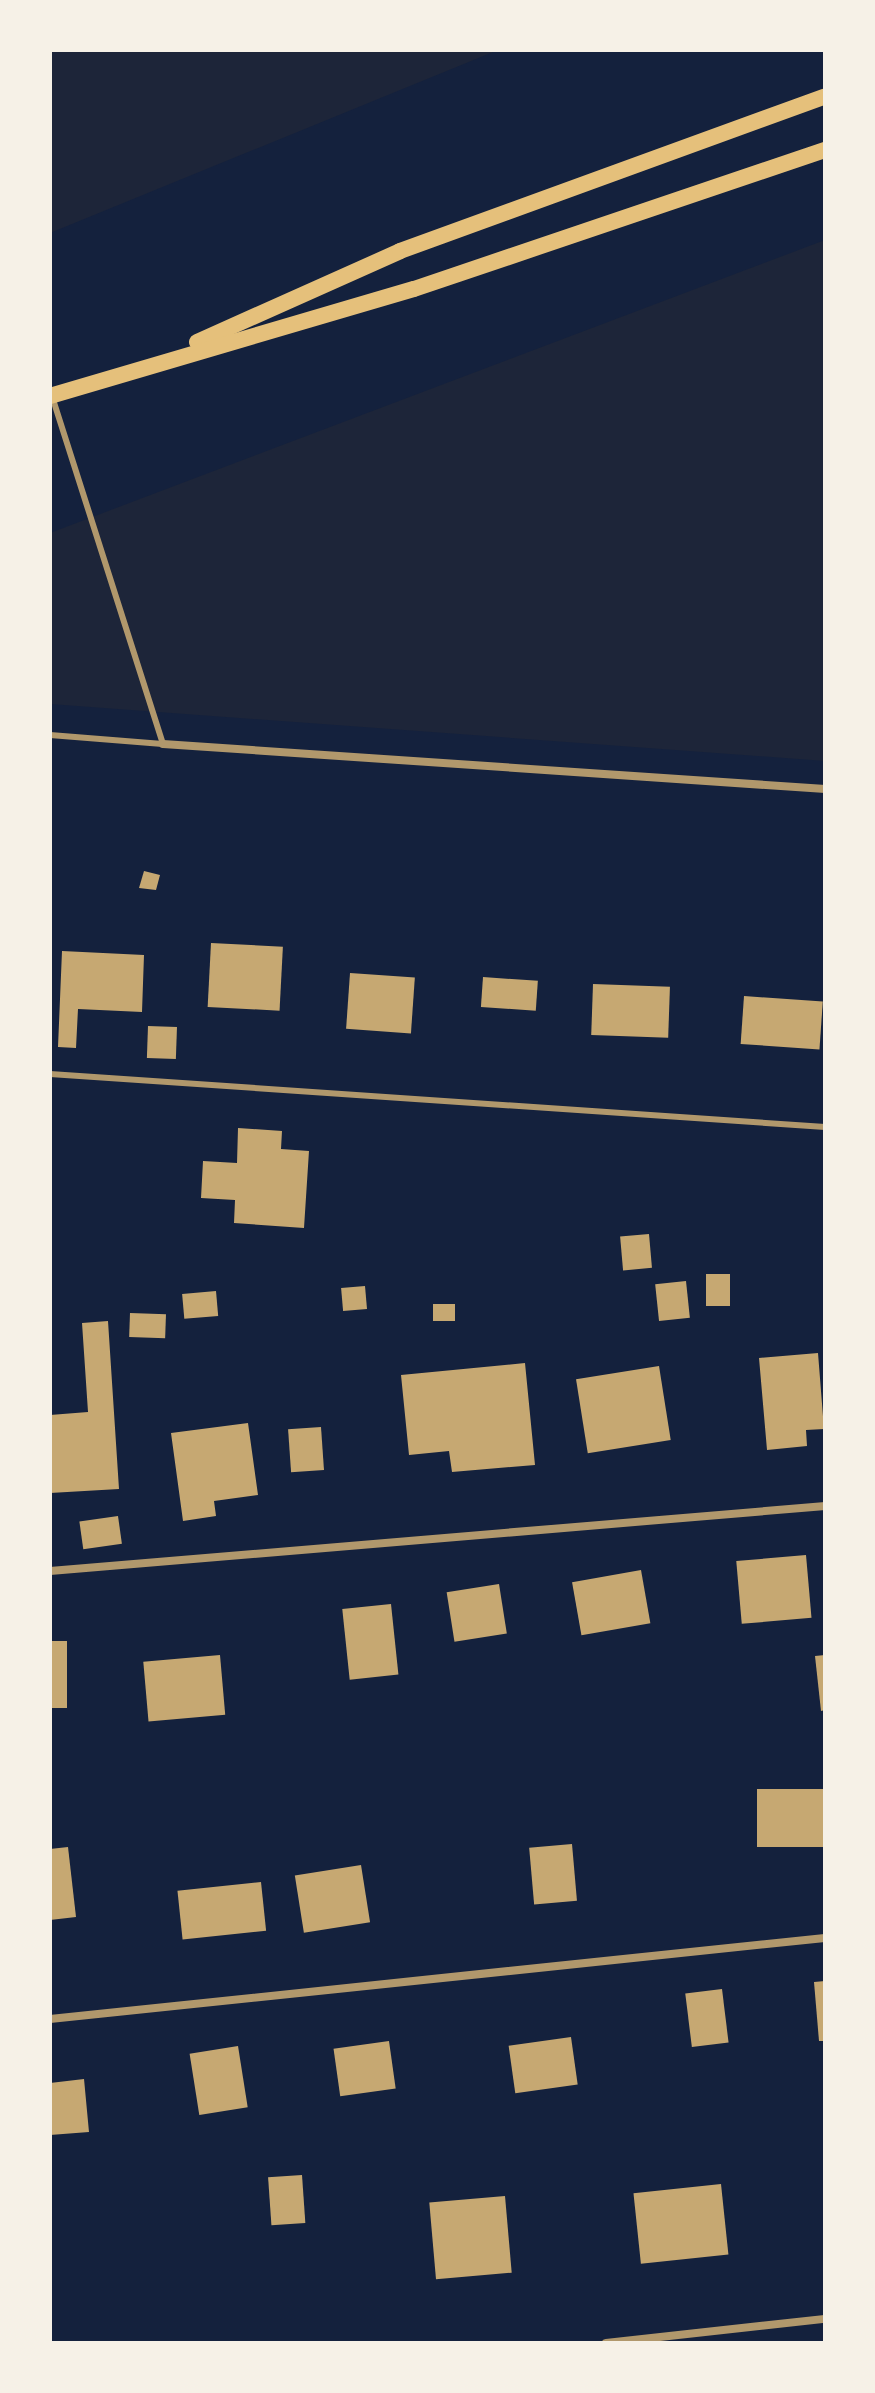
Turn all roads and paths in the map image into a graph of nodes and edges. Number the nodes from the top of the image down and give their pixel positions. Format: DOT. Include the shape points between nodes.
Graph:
graph roads {
  1 [pos="825,96"];
  2 [pos="825,150"];
  3 [pos="145,365"];
  4 [pos="51,396"];
  5 [pos="50,735"];
  6 [pos="163,744"];
  7 [pos="825,789"];
  8 [pos="50,1074"];
  9 [pos="825,1127"];
  10 [pos="825,1506"];
  11 [pos="50,1571"];
  12 [pos="825,1938"];
  13 [pos="50,2019"];
  14 [pos="825,2319"];
  15 [pos="606,2343"];
  1 -- 3 [label="main road" via="400,251"];
  2 -- 3 [label="main road" via="414,289"];
  3 -- 4 [label="main road"];
  4 -- 6 [label="lane"];
  5 -- 6 [label="lane"];
  6 -- 7 [label="street"];
  8 -- 9 [label="lane"];
  10 -- 11 [label="street"];
  12 -- 13 [label="street"];
  14 -- 15 [label="street"];
}
